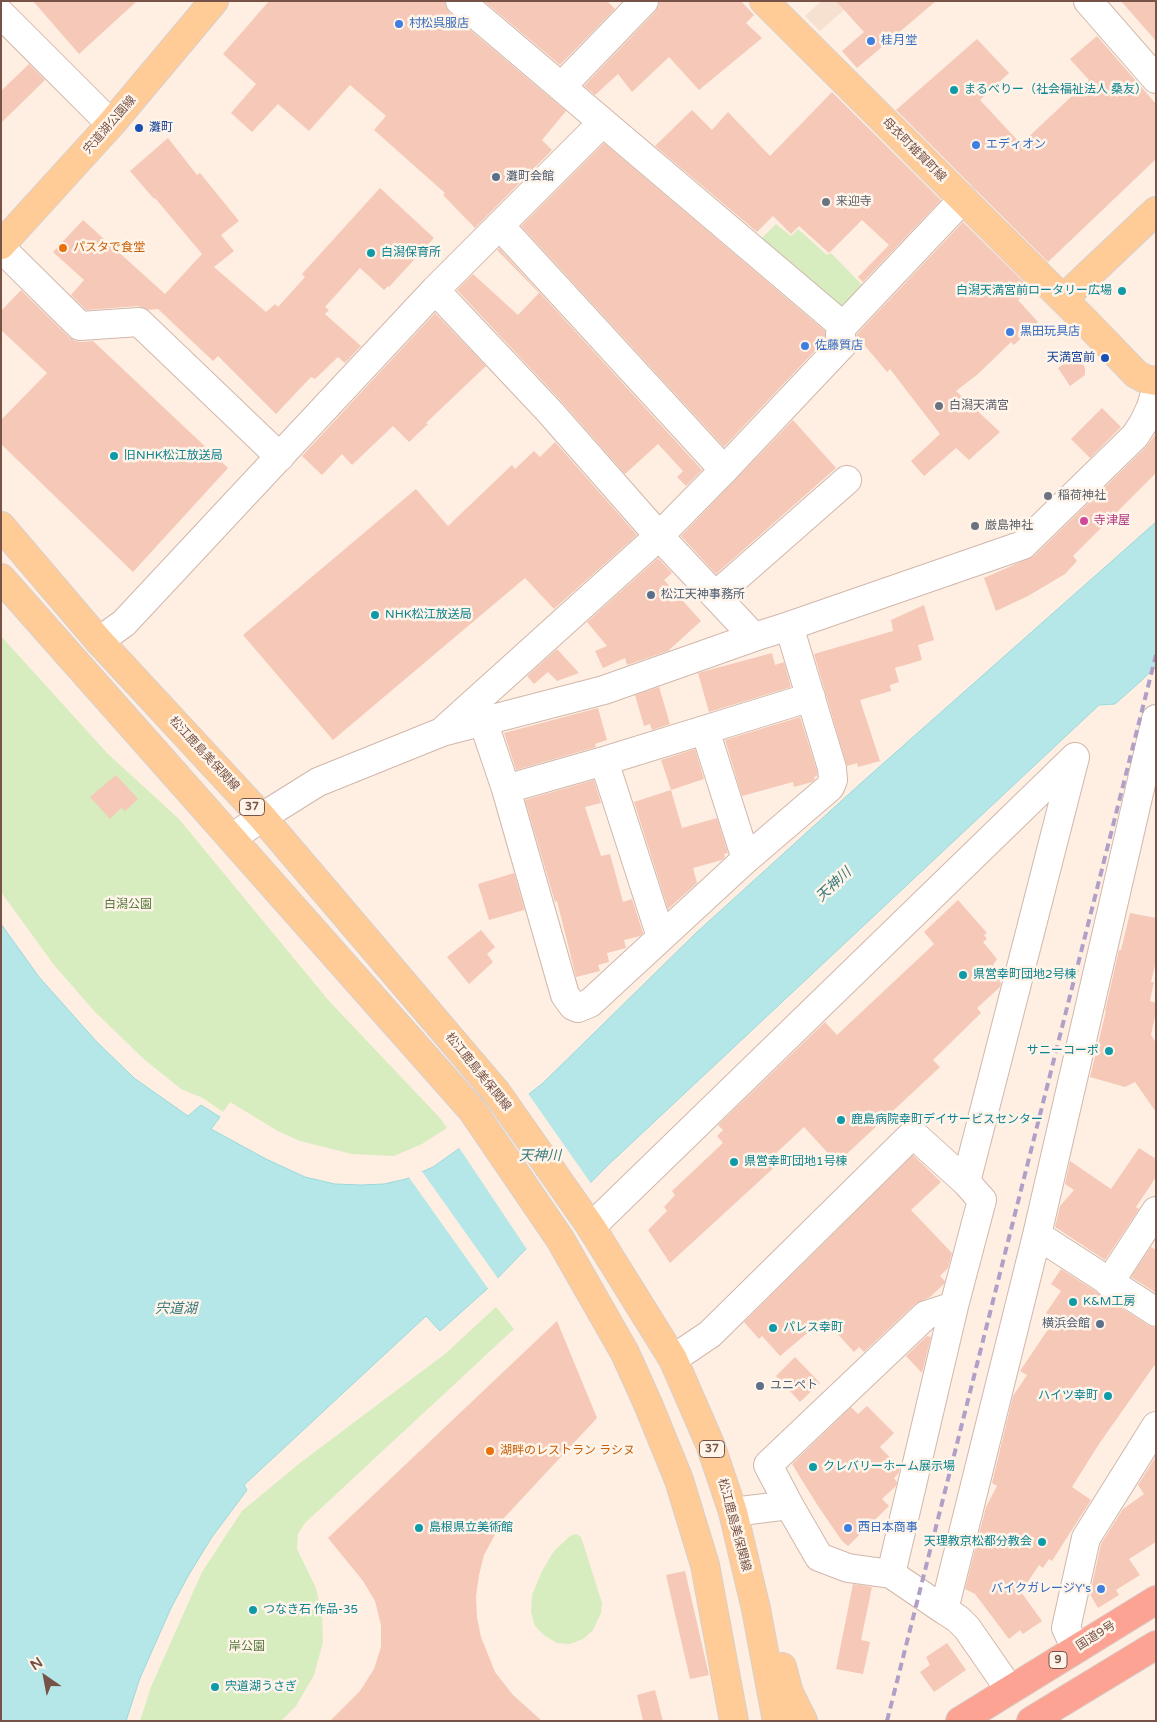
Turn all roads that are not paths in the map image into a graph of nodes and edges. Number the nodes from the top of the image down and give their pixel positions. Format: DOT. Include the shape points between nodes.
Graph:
graph roads {
  1 [pos="214,1"];
  2 [pos="460,1"];
  3 [pos="644,1"];
  4 [pos="764,1"];
  5 [pos="1088,1"];
  6 [pos="1,14"];
  7 [pos="1156,79"];
  8 [pos="562,86"];
  9 [pos="602,123"];
  10 [pos="111,124"];
  11 [pos="963,199"];
  12 [pos="1156,210"];
  13 [pos="500,226"];
  14 [pos="1,247"];
  15 [pos="435,290"];
  16 [pos="1063,299"];
  17 [pos="843,326"];
  18 [pos="1156,381"];
  19 [pos="1156,390"];
  20 [pos="280,457"];
  21 [pos="724,470"];
  22 [pos="847,480"];
  23 [pos="1,526"];
  24 [pos="659,536"];
  25 [pos="1,578"];
  26 [pos="716,595"];
  27 [pos="789,626"];
  28 [pos="754,637"];
  29 [pos="99,641"];
  30 [pos="811,697"];
  31 [pos="1156,719"];
  32 [pos="483,721"];
  33 [pos="705,730"];
  34 [pos="442,732"];
  35 [pos="604,761"];
  36 [pos="506,789"];
  37 [pos="262,817"];
  38 [pos="232,838"];
  39 [pos="746,859"];
  40 [pos="660,937"];
  41 [pos="966,1182"];
  42 [pos="1156,1211"];
  43 [pos="584,1216"];
  44 [pos="1037,1235"];
  45 [pos="1109,1282"];
  46 [pos="954,1306"];
  47 [pos="1156,1312"];
  48 [pos="673,1358"];
  49 [pos="1156,1426"];
  50 [pos="789,1505"];
  51 [pos="733,1512"];
  52 [pos="891,1574"];
  53 [pos="1156,1600"];
  54 [pos="944,1610"];
  55 [pos="1156,1645"];
  56 [pos="1076,1649"];
  57 [pos="1010,1690"];
  58 [pos="734,1721"];
  59 [pos="777,1721"];
  60 [pos="803,1721"];
  61 [pos="960,1721"];
  62 [pos="1031,1721"];
  1 -- 10 [label="main road, 宍道湖公園線"];
  2 -- 8 [label="street"];
  3 -- 8 [label="street"];
  4 -- 11 [label="main road, 母衣町雑賀町線"];
  5 -- 7 [label="street"];
  6 -- 10 [label="street"];
  8 -- 9 [label="street"];
  9 -- 13 [label="street"];
  9 -- 17 [label="street"];
  10 -- 14 [label="main road, 宍道湖公園線"];
  11 -- 16 [label="main road, 母衣町雑賀町線"];
  11 -- 17 [label="street"];
  12 -- 16 [label="main road"];
  13 -- 15 [label="street"];
  13 -- 21 [label="street"];
  14 -- 20 [label="street" via="80,326 139,322"];
  15 -- 20 [label="street"];
  15 -- 24 [label="street" via="550,412"];
  16 -- 18 [label="main road, 母衣町雑賀町線" via="1136,374"];
  17 -- 21 [label="street" via="840,334 843,344"];
  19 -- 27 [label="street" via="1148,414 1135,436 1023,545"];
  20 -- 29 [label="street" via="124,623"];
  21 -- 24 [label="street"];
  22 -- 26 [label="street"];
  23 -- 29 [label="main road, 松江鹿島美保関線 / 37"];
  24 -- 26 [label="street"];
  24 -- 34 [label="street"];
  25 -- 38 [label="main road"];
  26 -- 28 [label="street"];
  27 -- 28 [label="street"];
  27 -- 30 [label="street"];
  28 -- 32 [label="street" via="604,690"];
  29 -- 37 [label="main road, 松江鹿島美保関線 / 37"];
  30 -- 33 [label="street"];
  30 -- 39 [label="street" via="833,780 830,787"];
  31 -- 44 [label="street"];
  32 -- 34 [label="street"];
  32 -- 36 [label="street"];
  33 -- 35 [label="street"];
  33 -- 39 [label="street"];
  34 -- 37 [label="street" via="318,782"];
  35 -- 36 [label="street"];
  35 -- 40 [label="street"];
  36 -- 40 [label="street" via="565,995 573,1006 578,1008 590,1003"];
  37 -- 38 [label="street"];
  37 -- 43 [label="main road, 松江鹿島美保関線 / 37" via="497,1092"];
  38 -- 58 [label="main road" via="472,1110 560,1239 625,1353 679,1480 705,1565"];
  39 -- 40 [label="street"];
  41 -- 43 [label="street" via="1075,757"];
  41 -- 46 [label="street" via="982,1200"];
  41 -- 48 [label="street" via="913,1134 710,1334"];
  42 -- 45 [label="street"];
  43 -- 48 [label="main road, 松江鹿島美保関線 / 37"];
  44 -- 45 [label="street"];
  44 -- 54 [label="street"];
  45 -- 47 [label="street"];
  46 -- 50 [label="street" via="926,1315 768,1465"];
  46 -- 52 [label="street"];
  48 -- 51 [label="main road, 松江鹿島美保関線 / 37" via="710,1444"];
  49 -- 56 [label="street" via="1086,1538 1066,1628"];
  50 -- 51 [label="street"];
  50 -- 52 [label="street" via="819,1557 848,1568"];
  51 -- 59 [label="main road, 松江鹿島美保関線 / 37" via="756,1609"];
  51 -- 60 [label="main road" via="770,1599 784,1677"];
  52 -- 54 [label="street"];
  53 -- 56 [label="highway, 国道9号 / 9"];
  54 -- 57 [label="street" via="967,1628"];
  55 -- 62 [label="highway"];
  56 -- 57 [label="highway, 国道9号 / 9"];
  57 -- 61 [label="highway, 国道9号 / 9"];
}
